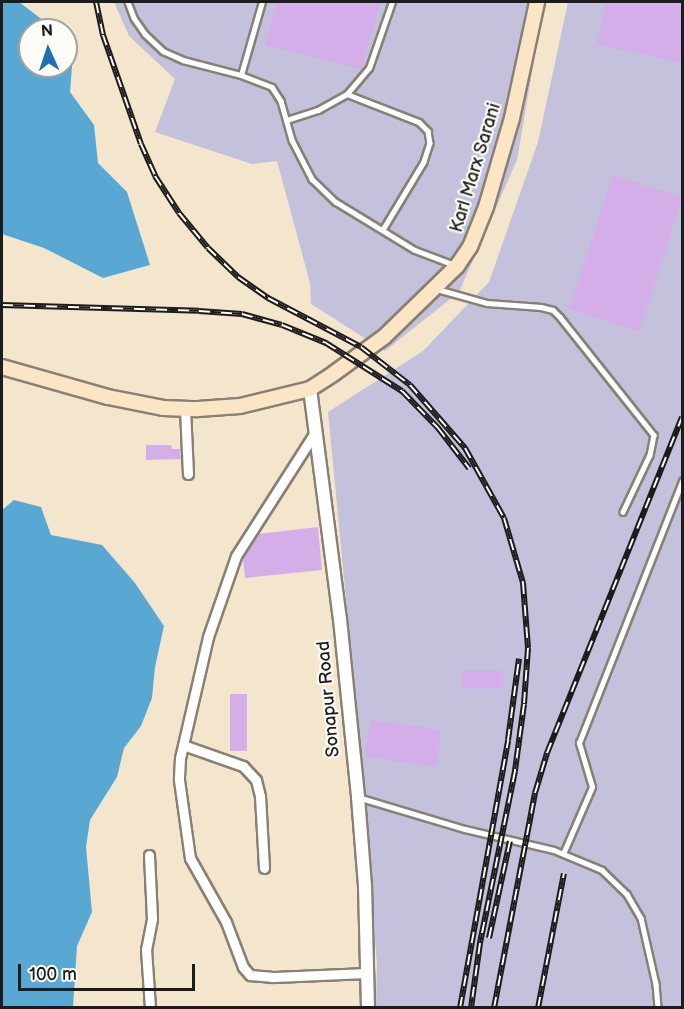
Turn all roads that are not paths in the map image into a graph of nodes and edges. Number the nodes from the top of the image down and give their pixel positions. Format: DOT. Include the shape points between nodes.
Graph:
graph roads {
  1 [pos="128,2"];
  2 [pos="262,2"];
  3 [pos="392,2"];
  4 [pos="537,2"];
  5 [pos="241,75"];
  6 [pos="347,94"];
  7 [pos="287,120"];
  8 [pos="383,231"];
  9 [pos="458,266"];
  10 [pos="434,288"];
  11 [pos="2,366"];
  12 [pos="310,389"];
  13 [pos="184,408"];
  14 [pos="314,434"];
  15 [pos="188,474"];
  16 [pos="682,481"];
  17 [pos="623,512"];
  18 [pos="183,745"];
  19 [pos="358,797"];
  20 [pos="563,854"];
  21 [pos="149,855"];
  22 [pos="264,868"];
  23 [pos="368,973"];
  24 [pos="150,1008"];
  25 [pos="368,1008"];
  26 [pos="658,1008"];
  1 -- 5 [label="lane" via="145,34 164,51"];
  2 -- 5 [label="lane"];
  3 -- 6 [label="lane" via="369,68"];
  4 -- 9 [label="main road, Karl Marx Sarani" via="512,118 486,207"];
  5 -- 7 [label="lane" via="272,87"];
  6 -- 7 [label="lane" via="318,110"];
  6 -- 8 [label="lane" via="419,122 428,131 430,143 424,162"];
  7 -- 8 [label="lane" via="292,140 312,179 336,202"];
  8 -- 9 [label="lane" via="415,250"];
  9 -- 10 [label="main road, Karl Marx Sarani"];
  10 -- 12 [label="main road, Karl Marx Sarani" via="384,337"];
  10 -- 17 [label="lane" via="487,303 542,307 560,317 654,435 650,455"];
  11 -- 13 [label="main road, Karl Marx Sarani" via="108,397 163,408"];
  12 -- 13 [label="main road, Karl Marx Sarani" via="240,406"];
  12 -- 14 [label="street, Sonapur Road"];
  13 -- 15 [label="street"];
  14 -- 18 [label="street" via="236,556 208,637"];
  14 -- 19 [label="street, Sonapur Road" via="339,608"];
  16 -- 20 [label="lane" via="579,743 592,787"];
  18 -- 22 [label="street" via="243,766 256,780"];
  18 -- 23 [label="street" via="179,780 188,852 226,922 243,967 250,975 273,977"];
  19 -- 20 [label="lane"];
  19 -- 23 [label="street, Sonapur Road"];
  20 -- 26 [label="lane" via="602,870 627,894 647,942"];
  21 -- 24 [label="street" via="152,919 146,949"];
  23 -- 25 [label="street, Sonapur Road"];
}
